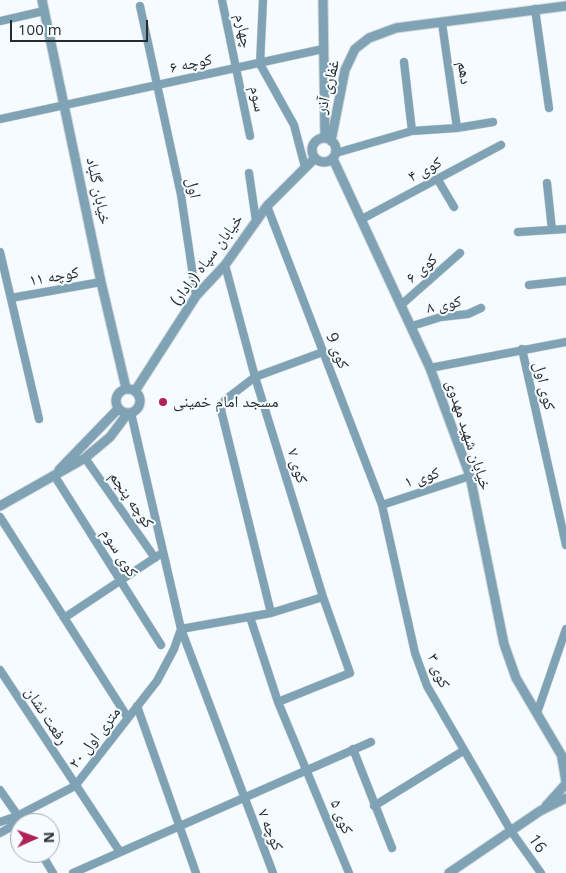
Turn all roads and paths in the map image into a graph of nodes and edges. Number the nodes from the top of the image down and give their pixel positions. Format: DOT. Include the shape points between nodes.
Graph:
graph roads {
  1 [pos="42,0"];
  2 [pos="222,0"];
  3 [pos="262,0"];
  4 [pos="323,0"];
  5 [pos="140,6"];
  6 [pos="566,6"];
  7 [pos="535,9"];
  8 [pos="44,11"];
  9 [pos="0,21"];
  10 [pos="442,23"];
  11 [pos="323,49"];
  12 [pos="404,62"];
  13 [pos="260,64"];
  14 [pos="237,68"];
  15 [pos="158,85"];
  16 [pos="64,105"];
  17 [pos="549,108"];
  18 [pos="0,119"];
  19 [pos="493,122"];
  20 [pos="458,128"];
  21 [pos="412,131"];
  22 [pos="250,136"];
  23 [pos="328,139"];
  24 [pos="501,145"];
  25 [pos="334,156"];
  26 [pos="315,158"];
  27 [pos="305,166"];
  28 [pos="249,173"];
  29 [pos="438,180"];
  30 [pos="547,183"];
  31 [pos="267,206"];
  32 [pos="454,207"];
  33 [pos="362,219"];
  34 [pos="256,221"];
  35 [pos="566,229"];
  36 [pos="552,230"];
  37 [pos="518,232"];
  38 [pos="0,252"];
  39 [pos="460,253"];
  40 [pos="224,265"];
  41 [pos="566,280"];
  42 [pos="102,282"];
  43 [pos="529,285"];
  44 [pos="196,296"];
  45 [pos="11,298"];
  46 [pos="401,305"];
  47 [pos="481,308"];
  48 [pos="412,326"];
  49 [pos="566,342"];
  50 [pos="522,350"];
  51 [pos="323,352"];
  52 [pos="430,368"];
  53 [pos="255,377"];
  54 [pos="131,389"];
  55 [pos="118,409"];
  56 [pos="130,413"];
  57 [pos="39,419"];
  58 [pos="85,458"];
  59 [pos="54,475"];
  60 [pos="470,476"];
  61 [pos="382,505"];
  62 [pos="0,506"];
  63 [pos="0,517"];
  64 [pos="566,545"];
  65 [pos="164,551"];
  66 [pos="155,558"];
  67 [pos="121,580"];
  68 [pos="323,597"];
  69 [pos="271,614"];
  70 [pos="250,617"];
  71 [pos="64,618"];
  72 [pos="181,629"];
  73 [pos="566,629"];
  74 [pos="161,645"];
  75 [pos="0,670"];
  76 [pos="278,702"];
  77 [pos="137,706"];
  78 [pos="537,713"];
  79 [pos="128,718"];
  80 [pos="371,742"];
  81 [pos="353,749"];
  82 [pos="463,750"];
  83 [pos="561,755"];
  84 [pos="566,764"];
  85 [pos="308,771"];
  86 [pos="75,786"];
  87 [pos="565,786"];
  88 [pos="0,790"];
  89 [pos="243,798"];
  90 [pos="566,798"];
  91 [pos="374,806"];
  92 [pos="540,811"];
  93 [pos="17,813"];
  94 [pos="23,813"];
  95 [pos="180,825"];
  96 [pos="10,826"];
  97 [pos="511,831"];
  98 [pos="0,833"];
  99 [pos="392,848"];
  100 [pos="120,852"];
  101 [pos="539,872"];
  102 [pos="73,873"];
  103 [pos="196,873"];
  104 [pos="273,873"];
  105 [pos="349,873"];
  106 [pos="449,873"];
  1 -- 8 [label="street, خیابان گلباد"];
  2 -- 14 [label="street, چهارم"];
  3 -- 13 [label="street"];
  4 -- 11 [label="street"];
  5 -- 15 [label="street, اول"];
  6 -- 7 [label="street, غفاری آذر"];
  7 -- 10 [label="street, غفاری آذر"];
  7 -- 17 [label="street"];
  8 -- 9 [label="street"];
  8 -- 16 [label="street, خیابان گلباد"];
  10 -- 20 [label="street, دهم"];
  10 -- 23 [label="street, غفاری آذر" via="396,28 368,38 355,49 345,70"];
  11 -- 13 [label="street, کوچه ۶"];
  11 -- 23 [label="street"];
  12 -- 21 [label="street"];
  13 -- 14 [label="street, کوچه ۶"];
  13 -- 27 [label="street" via="294,125"];
  14 -- 15 [label="street, کوچه ۶"];
  14 -- 22 [label="street, سوم"];
  15 -- 16 [label="street, کوچه ۶"];
  15 -- 44 [label="street, اول" via="182,195"];
  16 -- 18 [label="street, کوچه ۶"];
  16 -- 42 [label="street, خیابان گلباد"];
  19 -- 20 [label="street"];
  20 -- 21 [label="street"];
  21 -- 25 [label="street"];
  23 -- 25 [label="street" via="335,146"];
  23 -- 26 [label="street" via="317,141 313,147"];
  24 -- 29 [label="street, کوی ۴"];
  25 -- 26 [label="street" via="322,162"];
  25 -- 33 [label="street, خیابان شهید مهدوی"];
  26 -- 27 [label="street, خیابان سپاه (رادار)"];
  27 -- 31 [label="street, خیابان سپاه (رادار)"];
  28 -- 34 [label="street"];
  29 -- 32 [label="street"];
  29 -- 33 [label="street, کوی ۴"];
  30 -- 36 [label="street"];
  31 -- 34 [label="street, خیابان سپاه (رادار)"];
  31 -- 51 [label="street, کوی 9"];
  33 -- 46 [label="street, خیابان شهید مهدوی"];
  34 -- 40 [label="street, خیابان سپاه (رادار)"];
  35 -- 36 [label="street"];
  36 -- 37 [label="street"];
  38 -- 45 [label="street"];
  39 -- 46 [label="street, کوی ۶"];
  40 -- 44 [label="street, خیابان سپاه (رادار)"];
  40 -- 53 [label="street, کوی ۷"];
  41 -- 43 [label="street"];
  42 -- 45 [label="street, کوچه ۱۱"];
  42 -- 54 [label="street, خیابان گلباد"];
  44 -- 54 [label="street, خیابان سپاه (رادار)"];
  45 -- 57 [label="street"];
  46 -- 48 [label="street, خیابان شهید مهدوی"];
  47 -- 48 [label="street, کوی ۸" via="468,314 441,317"];
  48 -- 52 [label="street, خیابان شهید مهدوی"];
  49 -- 50 [label="street"];
  50 -- 52 [label="street"];
  50 -- 64 [label="street, کوی اول"];
  51 -- 53 [label="street"];
  51 -- 61 [label="street, کوی 9"];
  52 -- 60 [label="street, خیابان شهید مهدوی"];
  53 -- 68 [label="street, کوی ۷"];
  53 -- 69 [label="street" via="225,400 220,410"];
  54 -- 55 [label="street" via="121,390 115,398"];
  54 -- 56 [label="street" via="140,400 139,406"];
  55 -- 56 [label="street"];
  55 -- 59 [label="street"];
  56 -- 58 [label="street" via="110,437"];
  56 -- 65 [label="street"];
  58 -- 59 [label="street"];
  58 -- 66 [label="street, کوچه پنجم"];
  59 -- 62 [label="street"];
  59 -- 67 [label="street, کوی سوم"];
  60 -- 61 [label="street, کوی ۱"];
  60 -- 78 [label="street, خیابان شهید مهدوی" via="504,644 516,678"];
  61 -- 82 [label="street, کوی ۳" via="415,652 427,686"];
  63 -- 71 [label="street"];
  65 -- 66 [label="street"];
  65 -- 72 [label="street"];
  66 -- 67 [label="street"];
  67 -- 71 [label="street"];
  67 -- 74 [label="street, کوی سوم"];
  68 -- 69 [label="street"];
  68 -- 76 [label="street, کوی ۷" via="350,673"];
  69 -- 70 [label="street"];
  70 -- 72 [label="street"];
  70 -- 76 [label="street, کوی ۵"];
  71 -- 79 [label="street"];
  72 -- 77 [label="street, ۲۰ متری اول" via="157,681"];
  72 -- 89 [label="street, کوچه ۷"];
  73 -- 78 [label="street"];
  75 -- 86 [label="street, رفعت نشان"];
  76 -- 85 [label="street, کوی ۵"];
  77 -- 79 [label="street, ۲۰ متری اول"];
  77 -- 95 [label="street"];
  78 -- 83 [label="street, خیابان شهید مهدوی"];
  79 -- 86 [label="street, ۲۰ متری اول"];
  80 -- 81 [label="street"];
  81 -- 85 [label="street"];
  81 -- 91 [label="street"];
  82 -- 91 [label="street"];
  82 -- 97 [label="street, کوی ۳"];
  83 -- 84 [label="street, خیابان شهید مهدوی"];
  83 -- 87 [label="street, خیابان شهید مهدوی"];
  85 -- 89 [label="street"];
  85 -- 105 [label="street, کوی ۵"];
  86 -- 94 [label="street, ۲۰ متری اول"];
  86 -- 100 [label="street, رفعت نشان"];
  87 -- 92 [label="street, خیابان شهید مهدوی"];
  88 -- 93 [label="street"];
  89 -- 95 [label="street"];
  89 -- 104 [label="street, کوچه ۷"];
  90 -- 92 [label="street, خیابان شهید مهدوی"];
  91 -- 99 [label="street"];
  92 -- 97 [label="street, خیابان شهید مهدوی"];
  95 -- 100 [label="street"];
  95 -- 103 [label="street"];
  96 -- 98 [label="street, ۲۰ متری اول"];
  97 -- 101 [label="street, 16"];
  97 -- 106 [label="street, خیابان شهید مهدوی"];
  100 -- 102 [label="street"];
}
